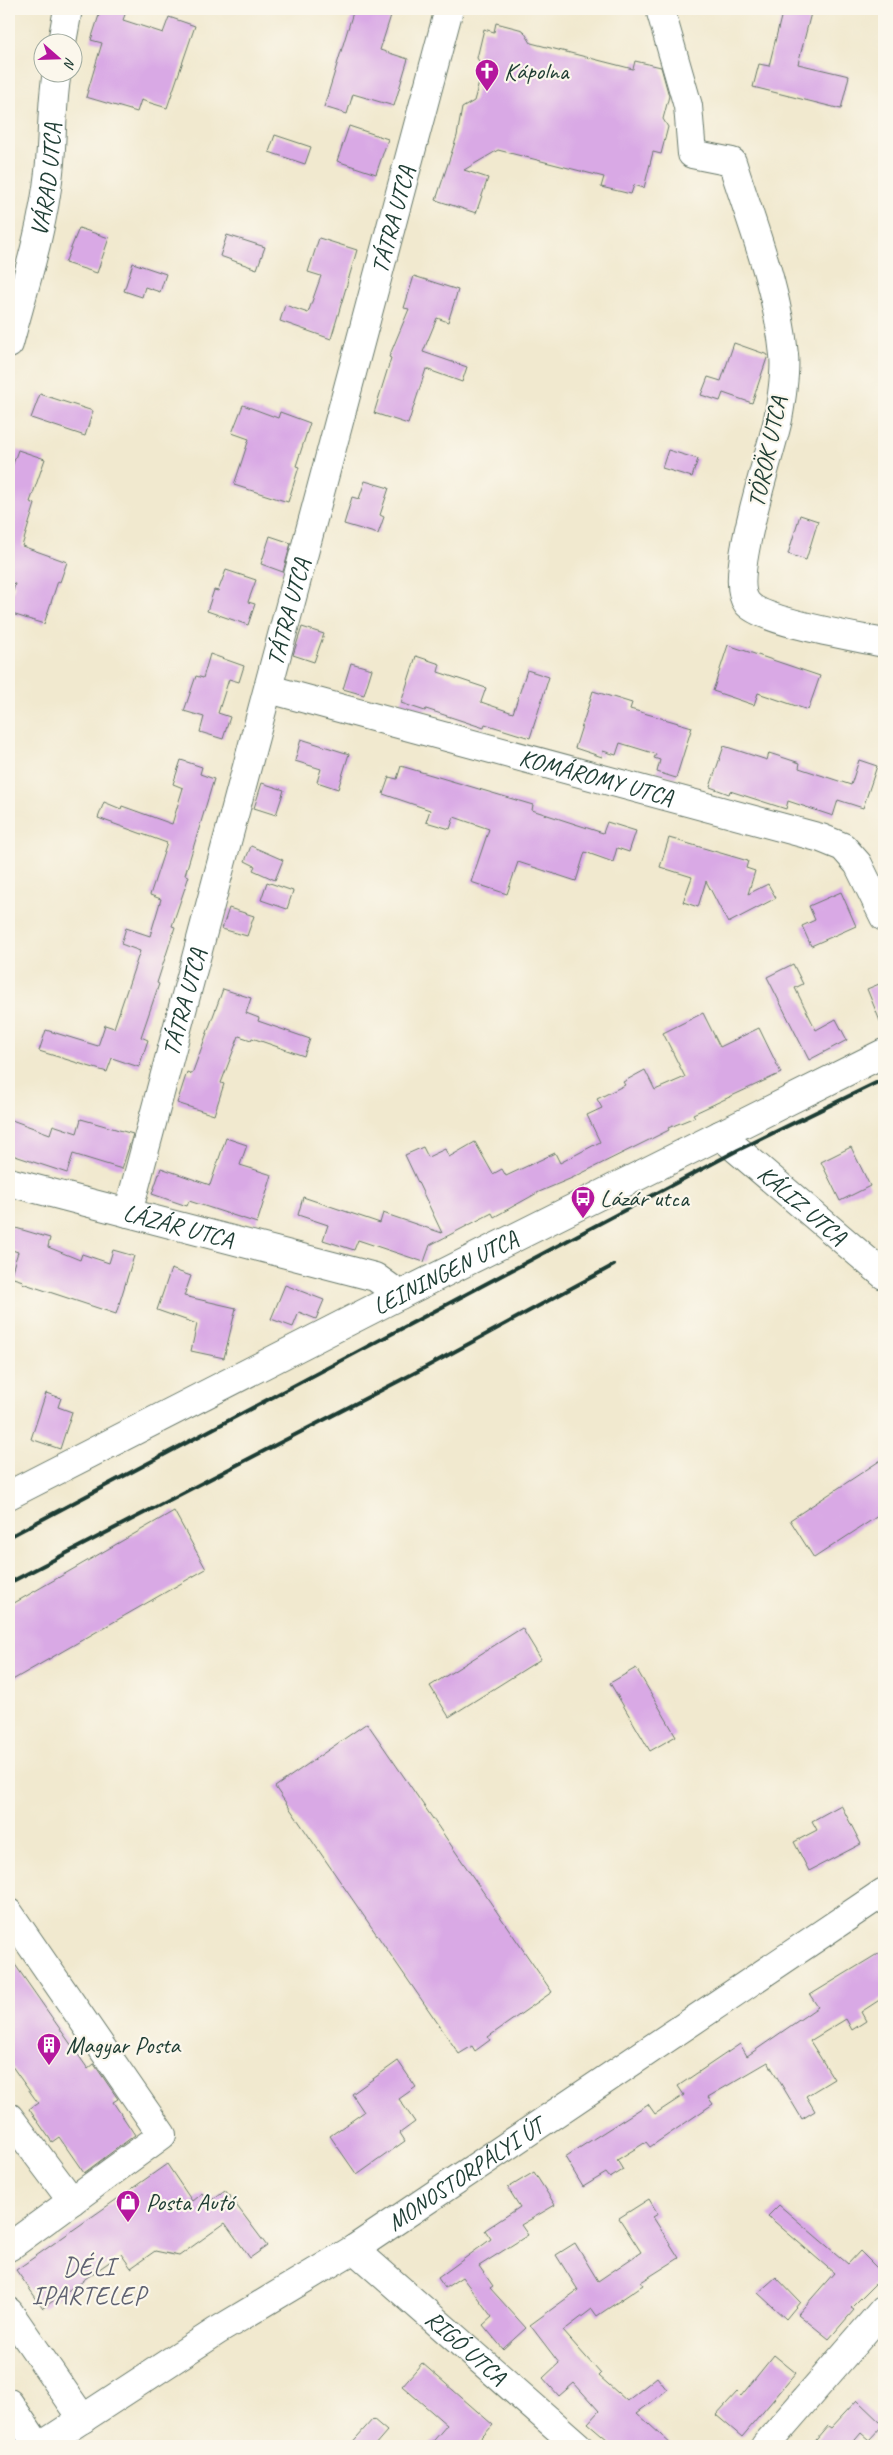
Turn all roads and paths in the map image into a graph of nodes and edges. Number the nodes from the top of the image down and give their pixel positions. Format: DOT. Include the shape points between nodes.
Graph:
graph roads {
  1 [pos="68,9"];
  2 [pos="449,9"];
  3 [pos="660,9"];
  4 [pos="64,32"];
  5 [pos="55,82"];
  6 [pos="9,344"];
  7 [pos="884,643"];
  8 [pos="269,689"];
  9 [pos="884,917"];
  10 [pos="884,1053"];
  11 [pos="720,1135"];
  12 [pos="9,1182"];
  13 [pos="128,1213"];
  14 [pos="884,1275"];
  15 [pos="400,1295"];
  16 [pos="9,1495"];
  17 [pos="884,1892"];
  18 [pos="9,1913"];
  19 [pos="9,2117"];
  20 [pos="72,2201"];
  21 [pos="9,2247"];
  22 [pos="354,2249"];
  23 [pos="884,2309"];
  24 [pos="9,2312"];
  25 [pos="9,2403"];
  26 [pos="83,2419"];
  27 [pos="40,2446"];
  28 [pos="578,2446"];
  29 [pos="766,2446"];
  1 -- 4 [label="street"];
  2 -- 8 [label="street, TÁTRA UTCA"];
  3 -- 7 [label="street, TÖRÖK UTCA" via="688,106 692,154 732,162 774,294 785,357 778,418 742,561 741,587 747,603 768,617"];
  5 -- 6 [label="street, VÁRAD UTCA" via="49,172 39,231"];
  8 -- 9 [label="street, KOMÁROMY UTCA" via="820,838 843,847 858,864"];
  8 -- 13 [label="street, TÁTRA UTCA"];
  10 -- 11 [label="street, LEININGEN UTCA"];
  11 -- 14 [label="street, KÁLIZ UTCA"];
  11 -- 15 [label="street, LEININGEN UTCA"];
  12 -- 13 [label="street, LÁZÁR UTCA"];
  13 -- 15 [label="street, LÁZÁR UTCA" via="375,1277"];
  15 -- 16 [label="street, LEININGEN UTCA"];
  17 -- 22 [label="street, MONOSTORPÁLYI ÚT"];
  18 -- 20 [label="street" via="162,2135"];
  19 -- 20 [label="street"];
  20 -- 21 [label="street"];
  22 -- 26 [label="street, MONOSTORPÁLYI ÚT" via="217,2331"];
  22 -- 28 [label="street, RIGÓ UTCA"];
  23 -- 29 [label="street"];
  24 -- 26 [label="street"];
  25 -- 27 [label="street"];
  26 -- 27 [label="street, MONOSTORPÁLYI ÚT"];
}
